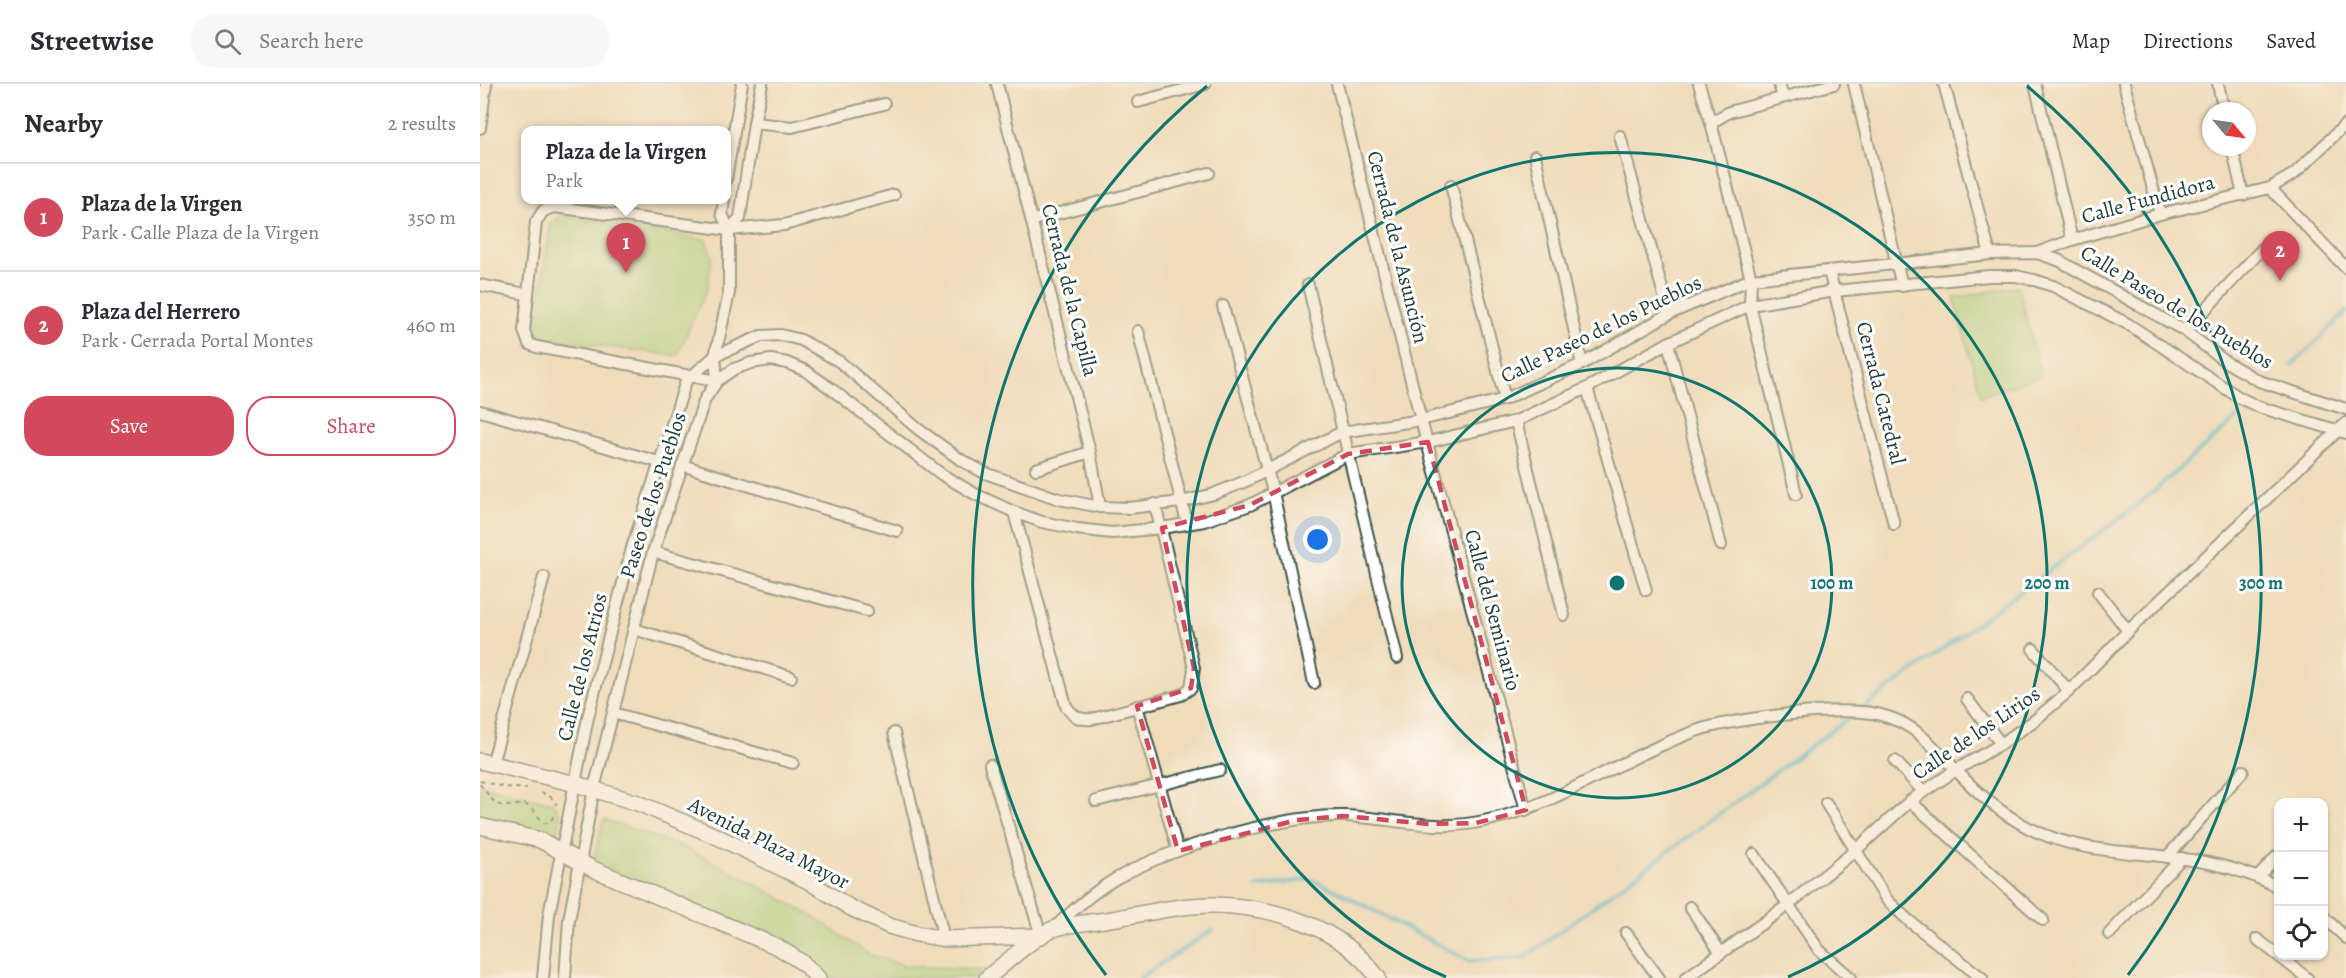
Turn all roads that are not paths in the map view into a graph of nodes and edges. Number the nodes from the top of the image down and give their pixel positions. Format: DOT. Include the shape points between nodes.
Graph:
graph roads {
  1 [pos="486,84"];
  2 [pos="742,84"];
  3 [pos="762,84"];
  4 [pos="997,84"];
  5 [pos="1205,84"];
  6 [pos="1337,84"];
  7 [pos="1699,84"];
  8 [pos="1779,84"];
  9 [pos="1834,84"];
  10 [pos="1854,84"];
  11 [pos="1944,84"];
  12 [pos="2035,84"];
  13 [pos="2124,84"];
  14 [pos="2218,84"];
  15 [pos="1783,97"];
  16 [pos="1138,102"];
  17 [pos="2222,102"];
  18 [pos="884,104"];
  19 [pos="754,123"];
  20 [pos="1711,123"];
  21 [pos="2346,124"];
  22 [pos="480,128"];
  23 [pos="1620,136"];
  24 [pos="731,149"];
  25 [pos="1535,156"];
  26 [pos="2234,156"];
  27 [pos="1209,174"];
  28 [pos="1451,184"];
  29 [pos="2270,188"];
  30 [pos="894,195"];
  31 [pos="2243,195"];
  32 [pos="723,204"];
  33 [pos="2160,214"];
  34 [pos="1033,220"];
  35 [pos="729,230"];
  36 [pos="2072,240"];
  37 [pos="2266,245"];
  38 [pos="2037,253"];
  39 [pos="1990,254"];
  40 [pos="1898,263"];
  41 [pos="2346,268"];
  42 [pos="1829,271"];
  43 [pos="1750,279"];
  44 [pos="480,285"];
  45 [pos="1308,285"];
  46 [pos="1902,286"];
  47 [pos="1834,291"];
  48 [pos="526,294"];
  49 [pos="1750,304"];
  50 [pos="1223,306"];
  51 [pos="1669,314"];
  52 [pos="1138,331"];
  53 [pos="2185,331"];
  54 [pos="1668,343"];
  55 [pos="715,356"];
  56 [pos="2226,362"];
  57 [pos="1582,364"];
  58 [pos="693,375"];
  59 [pos="2213,379"];
  60 [pos="717,381"];
  61 [pos="1587,388"];
  62 [pos="1505,399"];
  63 [pos="2346,409"];
  64 [pos="480,411"];
  65 [pos="1421,420"];
  66 [pos="1516,421"];
  67 [pos="2343,429"];
  68 [pos="1342,432"];
  69 [pos="1428,442"];
  70 [pos="1090,452"];
  71 [pos="1348,454"];
  72 [pos="659,462"];
  73 [pos="682,465"];
  74 [pos="1036,469"];
  75 [pos="1266,470"];
  76 [pos="1273,492"];
  77 [pos="1796,494"];
  78 [pos="1181,501"];
  79 [pos="1155,504"];
  80 [pos="1100,507"];
  81 [pos="1014,512"];
  82 [pos="1187,523"];
  83 [pos="1894,524"];
  84 [pos="1162,528"];
  85 [pos="897,531"];
  86 [pos="1721,545"];
  87 [pos="653,552"];
  88 [pos="544,577"];
  89 [pos="1646,590"];
  90 [pos="2098,592"];
  91 [pos="867,611"];
  92 [pos="1564,615"];
  93 [pos="634,629"];
  94 [pos="2128,630"];
  95 [pos="2033,649"];
  96 [pos="1397,658"];
  97 [pos="791,677"];
  98 [pos="1314,683"];
  99 [pos="2069,691"];
  100 [pos="1967,699"];
  101 [pos="1137,706"];
  102 [pos="613,713"];
  103 [pos="894,734"];
  104 [pos="2001,744"];
  105 [pos="1895,761"];
  106 [pos="486,762"];
  107 [pos="793,763"];
  108 [pos="990,765"];
  109 [pos="1220,770"];
  110 [pos="1956,770"];
  111 [pos="2243,771"];
  112 [pos="576,784"];
  113 [pos="1159,785"];
  114 [pos="594,789"];
  115 [pos="1923,791"];
  116 [pos="1096,801"];
  117 [pos="1910,801"];
  118 [pos="1826,803"];
  119 [pos="1526,810"];
  120 [pos="480,826"];
  121 [pos="1857,850"];
  122 [pos="562,851"];
  123 [pos="1178,851"];
  124 [pos="1754,854"];
  125 [pos="2167,858"];
  126 [pos="2182,858"];
  127 [pos="2274,859"];
  128 [pos="581,862"];
  129 [pos="2258,877"];
  130 [pos="2274,886"];
  131 [pos="1788,905"];
  132 [pos="1690,907"];
  133 [pos="2043,920"];
  134 [pos="2328,921"];
  135 [pos="1047,933"];
  136 [pos="1626,933"];
  137 [pos="2109,934"];
  138 [pos="2346,938"];
  139 [pos="944,939"];
  140 [pos="2257,939"];
  141 [pos="1721,953"];
  142 [pos="543,978"];
  143 [pos="564,978"];
  144 [pos="818,978"];
  145 [pos="987,978"];
  146 [pos="1377,978"];
  147 [pos="1659,978"];
  148 [pos="1686,978"];
  149 [pos="1851,978"];
  150 [pos="1982,978"];
  151 [pos="2307,978"];
  1 -- 22 [label="street"];
  2 -- 24 [label="street"];
  3 -- 19 [label="street"];
  4 -- 34 [label="street, Cerrada de la Capilla"];
  5 -- 16 [label="street"];
  6 -- 65 [label="street, Cerrada de la Asunción"];
  7 -- 20 [label="street"];
  8 -- 15 [label="street"];
  9 -- 15 [label="street"];
  10 -- 40 [label="street"];
  11 -- 39 [label="street"];
  12 -- 36 [label="street"];
  13 -- 33 [label="street"];
  14 -- 17 [label="street"];
  15 -- 20 [label="street" via="1729,112"];
  18 -- 19 [label="street" via="792,127"];
  19 -- 35 [label="street" via="740,218"];
  20 -- 43 [label="street"];
  21 -- 29 [label="street, Calle Fundidora" via="2294,174"];
  23 -- 51 [label="street"];
  25 -- 57 [label="street"];
  26 -- 31 [label="street"];
  27 -- 34 [label="street"];
  28 -- 62 [label="street"];
  29 -- 31 [label="street, Calle Fundidora"];
  29 -- 41 [label="street"];
  30 -- 35 [label="street" via="784,225"];
  31 -- 33 [label="street, Calle Fundidora"];
  32 -- 35 [label="street" via="722,214"];
  33 -- 36 [label="street, Calle Fundidora"];
  34 -- 70 [label="street, Cerrada de la Capilla"];
  35 -- 48 [label="street" via="554,207 543,211 536,222"];
  35 -- 55 [label="street" via="729,293"];
  36 -- 38 [label="street, Calle Fundidora"];
  37 -- 53 [label="street"];
  38 -- 39 [label="street, Calle Paseo de los Pueblos"];
  38 -- 53 [label="street, Calle Paseo de los Pueblos" via="2058,260"];
  39 -- 40 [label="street, Calle Paseo de los Pueblos"];
  40 -- 42 [label="street, Calle Paseo de los Pueblos"];
  40 -- 46 [label="street"];
  42 -- 43 [label="street, Calle Paseo de los Pueblos"];
  42 -- 47 [label="street, Cerrada Catedral"];
  43 -- 49 [label="street"];
  43 -- 51 [label="street, Calle Paseo de los Pueblos"];
  44 -- 48 [label="street"];
  45 -- 68 [label="street"];
  46 -- 47 [label="street, Calle Paseo de los Pueblos"];
  46 -- 59 [label="street, Calle Paseo de los Pueblos" via="1989,276 2034,280 2128,324"];
  47 -- 49 [label="street, Calle Paseo de los Pueblos"];
  47 -- 83 [label="street, Cerrada Catedral"];
  48 -- 58 [label="street" via="524,331 529,344 537,348"];
  49 -- 54 [label="street, Calle Paseo de los Pueblos"];
  49 -- 77 [label="street"];
  50 -- 75 [label="street"];
  51 -- 57 [label="street, Calle Paseo de los Pueblos"];
  52 -- 78 [label="street"];
  53 -- 56 [label="street, Calle Paseo de los Pueblos"];
  54 -- 61 [label="street, Calle Paseo de los Pueblos"];
  54 -- 86 [label="street"];
  55 -- 58 [label="street, Calle Paseo de los Pueblos"];
  55 -- 60 [label="street"];
  55 -- 80 [label="street, Calle Paseo de los Pueblos" via="761,336 801,340 840,363 961,460 1059,499"];
  56 -- 59 [label="street"];
  56 -- 63 [label="street, Calle Paseo de los Pueblos" via="2259,381"];
  57 -- 62 [label="street, Calle Paseo de los Pueblos"];
  58 -- 60 [label="street"];
  58 -- 72 [label="street, Calle de los Atrios" via="686,381"];
  59 -- 67 [label="street, Calle Paseo de los Pueblos" via="2259,407"];
  60 -- 73 [label="street, Paseo de los Pueblos" via="705,399"];
  60 -- 81 [label="street, Calle Paseo de los Pueblos" via="734,369 771,360 806,371 941,474"];
  61 -- 66 [label="street, Calle Paseo de los Pueblos"];
  61 -- 89 [label="street"];
  62 -- 65 [label="street, Calle Paseo de los Pueblos"];
  64 -- 72 [label="street"];
  65 -- 68 [label="street, Calle Paseo de los Pueblos"];
  65 -- 69 [label="street, Calle del Seminario"];
  66 -- 69 [label="street, Calle Paseo de los Pueblos"];
  66 -- 92 [label="street"];
  67 -- 94 [label="street, Calle de los Lirios"];
  68 -- 71 [label="street"];
  68 -- 75 [label="street, Calle Paseo de los Pueblos"];
  69 -- 71 [label="street, Calle Paseo de los Pueblos"];
  69 -- 119 [label="street, Calle del Seminario"];
  70 -- 74 [label="street"];
  70 -- 80 [label="street, Cerrada de la Capilla"];
  71 -- 76 [label="street, Calle Paseo de los Pueblos"];
  71 -- 96 [label="street"];
  72 -- 112 [label="street, Calle de los Atrios" via="607,642"];
  73 -- 85 [label="street"];
  73 -- 87 [label="street, Paseo de los Pueblos"];
  75 -- 76 [label="street"];
  75 -- 78 [label="street, Calle Paseo de los Pueblos" via="1214,494"];
  76 -- 82 [label="street, Calle Paseo de los Pueblos" via="1251,505"];
  76 -- 98 [label="street"];
  78 -- 79 [label="street, Calle Paseo de los Pueblos"];
  78 -- 82 [label="street"];
  79 -- 80 [label="street, Calle Paseo de los Pueblos"];
  79 -- 84 [label="street"];
  81 -- 84 [label="street, Calle Paseo de los Pueblos" via="1042,522 1112,533"];
  81 -- 101 [label="street" via="1066,706 1080,720"];
  82 -- 84 [label="street, Calle Paseo de los Pueblos"];
  84 -- 101 [label="street" via="1194,677 1191,688 1181,694"];
  87 -- 91 [label="street"];
  87 -- 93 [label="street, Paseo de los Pueblos"];
  88 -- 106 [label="street"];
  90 -- 94 [label="street"];
  93 -- 97 [label="street"];
  93 -- 102 [label="street, Paseo de los Pueblos"];
  94 -- 99 [label="street, Calle de los Lirios"];
  95 -- 99 [label="street"];
  99 -- 104 [label="street, Calle de los Lirios"];
  100 -- 104 [label="street"];
  101 -- 113 [label="street"];
  102 -- 107 [label="street"];
  102 -- 114 [label="street, Paseo de los Pueblos"];
  103 -- 139 [label="street"];
  104 -- 110 [label="street, Calle de los Lirios"];
  105 -- 115 [label="street"];
  106 -- 112 [label="street, Avenida Plaza Mayor"];
  108 -- 135 [label="street"];
  109 -- 113 [label="street"];
  110 -- 115 [label="street, Calle de los Lirios"];
  110 -- 119 [label="street" via="1918,732 1898,720 1867,712 1829,711 1705,729 1660,746"];
  110 -- 125 [label="street" via="1983,796 2027,827 2050,837 2084,848"];
  111 -- 125 [label="street"];
  112 -- 114 [label="street, Avenida Plaza Mayor"];
  112 -- 122 [label="street, Calle de los Atrios"];
  113 -- 116 [label="street"];
  113 -- 123 [label="street"];
  114 -- 128 [label="street, Paseo de los Pueblos"];
  114 -- 139 [label="street, Avenida Plaza Mayor" via="720,838 889,926"];
  115 -- 117 [label="street, Calle de los Lirios"];
  117 -- 121 [label="street, Calle de los Lirios"];
  117 -- 133 [label="street"];
  118 -- 121 [label="street"];
  119 -- 123 [label="street" via="1476,823 1429,824 1344,816 1297,820"];
  120 -- 122 [label="street" via="540,840"];
  121 -- 131 [label="street, Calle de los Lirios"];
  121 -- 150 [label="street" via="1887,900"];
  122 -- 128 [label="street"];
  122 -- 142 [label="street, Calle de los Atrios" via="549,915"];
  123 -- 135 [label="street" via="1118,877 1084,899"];
  124 -- 131 [label="street"];
  125 -- 126 [label="street"];
  126 -- 129 [label="street"];
  126 -- 137 [label="street"];
  127 -- 129 [label="street"];
  128 -- 143 [label="street, Paseo de los Pueblos" via="569,920"];
  128 -- 144 [label="street" via="778,947"];
  129 -- 130 [label="street"];
  131 -- 141 [label="street, Calle de los Lirios"];
  131 -- 149 [label="street" via="1819,950"];
  132 -- 141 [label="street"];
  134 -- 138 [label="street"];
  135 -- 139 [label="street, Avenida Plaza Mayor"];
  135 -- 145 [label="street"];
  135 -- 146 [label="street, Avenida Plaza Mayor" via="1175,908 1244,908 1283,914 1317,928 1367,963"];
  136 -- 147 [label="street"];
  140 -- 151 [label="street"];
  141 -- 148 [label="street, Calle de los Lirios"];
}
